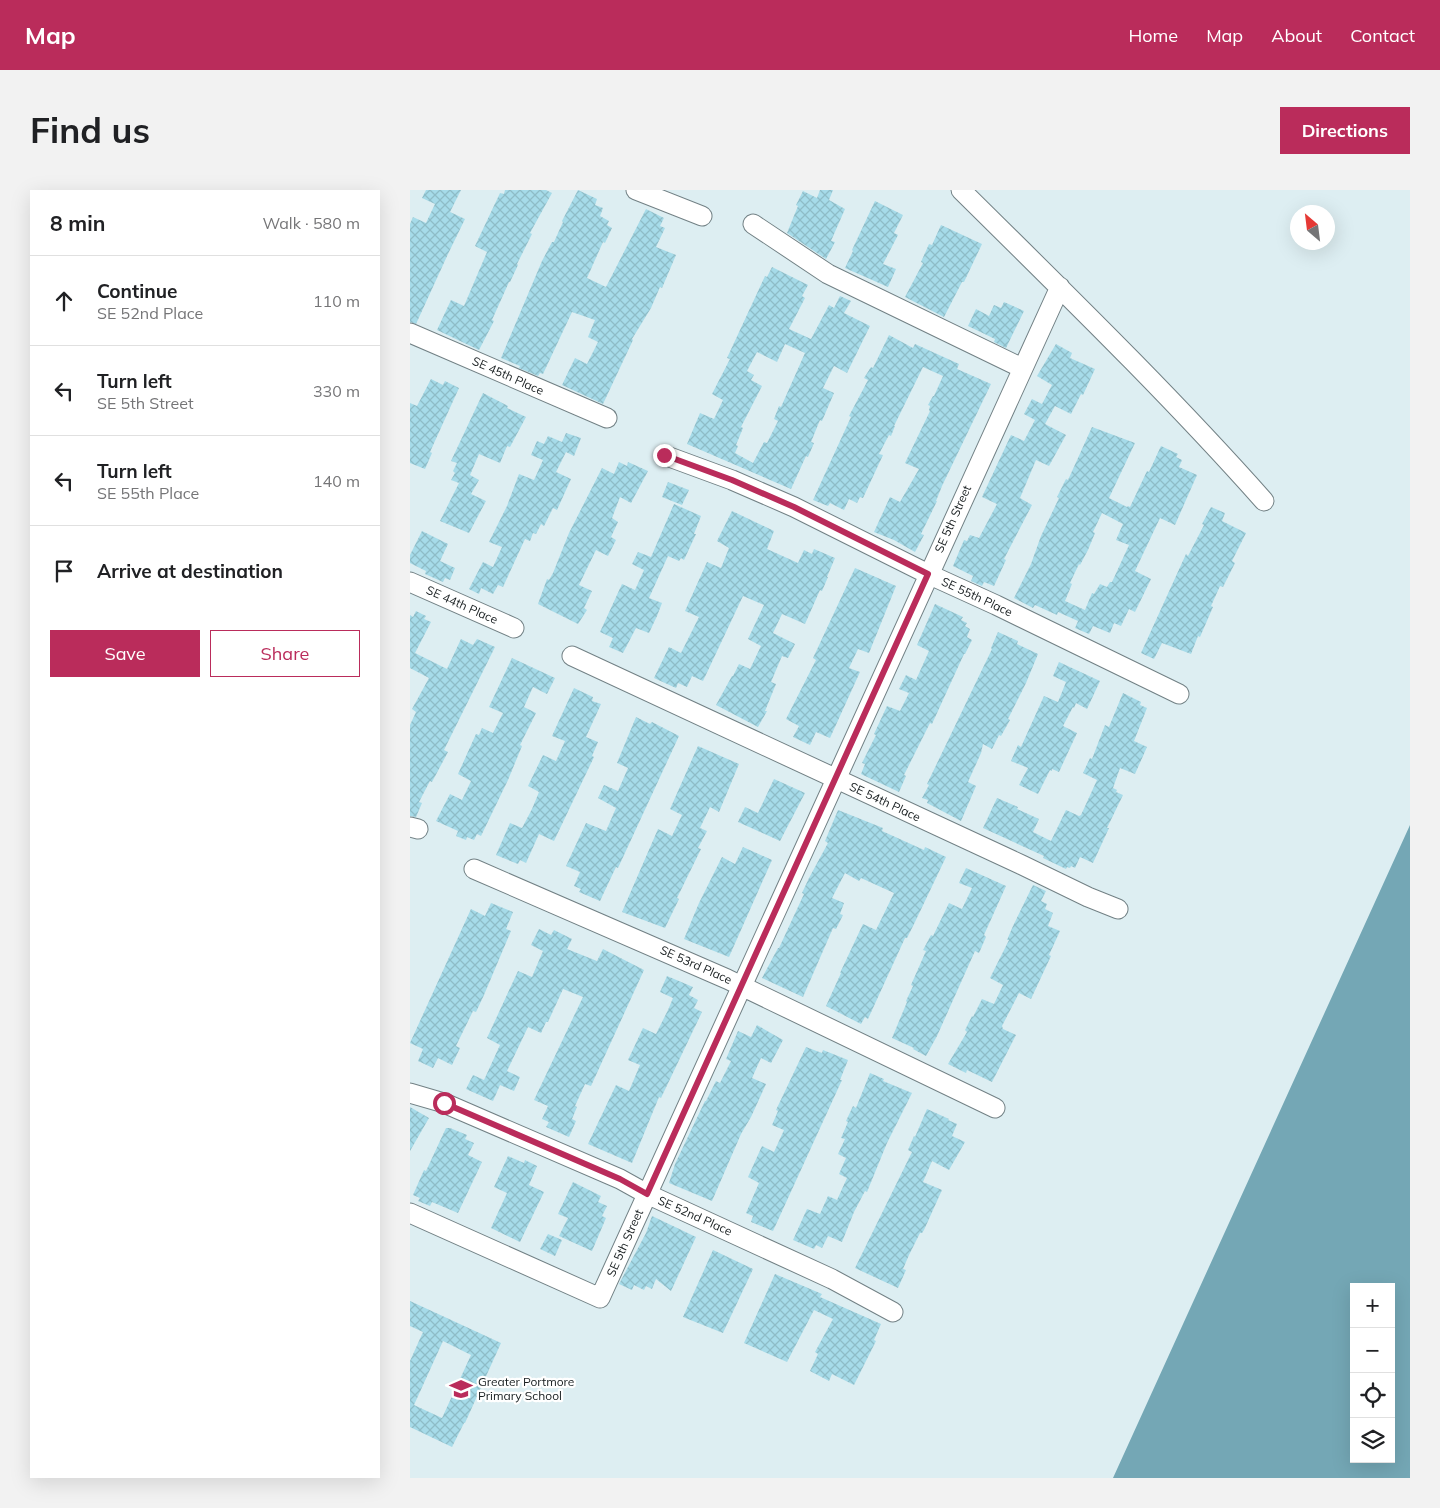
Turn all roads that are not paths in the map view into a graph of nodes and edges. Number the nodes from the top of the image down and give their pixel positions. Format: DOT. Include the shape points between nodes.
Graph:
graph roads {
  1 [pos="636,190"];
  2 [pos="961,190"];
  3 [pos="702,216"];
  4 [pos="753,224"];
  5 [pos="1060,287"];
  6 [pos="410,333"];
  7 [pos="1022,368"];
  8 [pos="607,418"];
  9 [pos="664,455"];
  10 [pos="1264,501"];
  11 [pos="928,574"];
  12 [pos="410,582"];
  13 [pos="514,628"];
  14 [pos="572,656"];
  15 [pos="1179,694"];
  16 [pos="835,779"];
  17 [pos="474,869"];
  18 [pos="1118,909"];
  19 [pos="742,986"];
  20 [pos="410,1093"];
  21 [pos="995,1108"];
  22 [pos="647,1194"];
  23 [pos="410,1213"];
  24 [pos="893,1312"];
  1 -- 3 [label="street"];
  2 -- 5 [label="street"];
  4 -- 7 [label="street" via="828,274"];
  5 -- 7 [label="street, SE 5th Street"];
  5 -- 10 [label="street"];
  6 -- 8 [label="street, SE 45th Place"];
  7 -- 11 [label="street, SE 5th Street"];
  9 -- 11 [label="street, SE 55th Place" via="794,507"];
  11 -- 15 [label="street, SE 55th Place"];
  11 -- 16 [label="street, SE 5th Street"];
  12 -- 13 [label="street, SE 44th Place"];
  14 -- 16 [label="street, SE 54th Place"];
  16 -- 18 [label="street, SE 54th Place"];
  16 -- 19 [label="street, SE 5th Street"];
  17 -- 19 [label="street, SE 53rd Place"];
  19 -- 21 [label="street, SE 53rd Place"];
  19 -- 22 [label="street, SE 5th Street"];
  20 -- 22 [label="street, SE 52nd Place" via="444,1103 620,1179"];
  22 -- 23 [label="street, SE 5th Street" via="600,1298"];
  22 -- 24 [label="street, SE 52nd Place" via="832,1279"];
}
